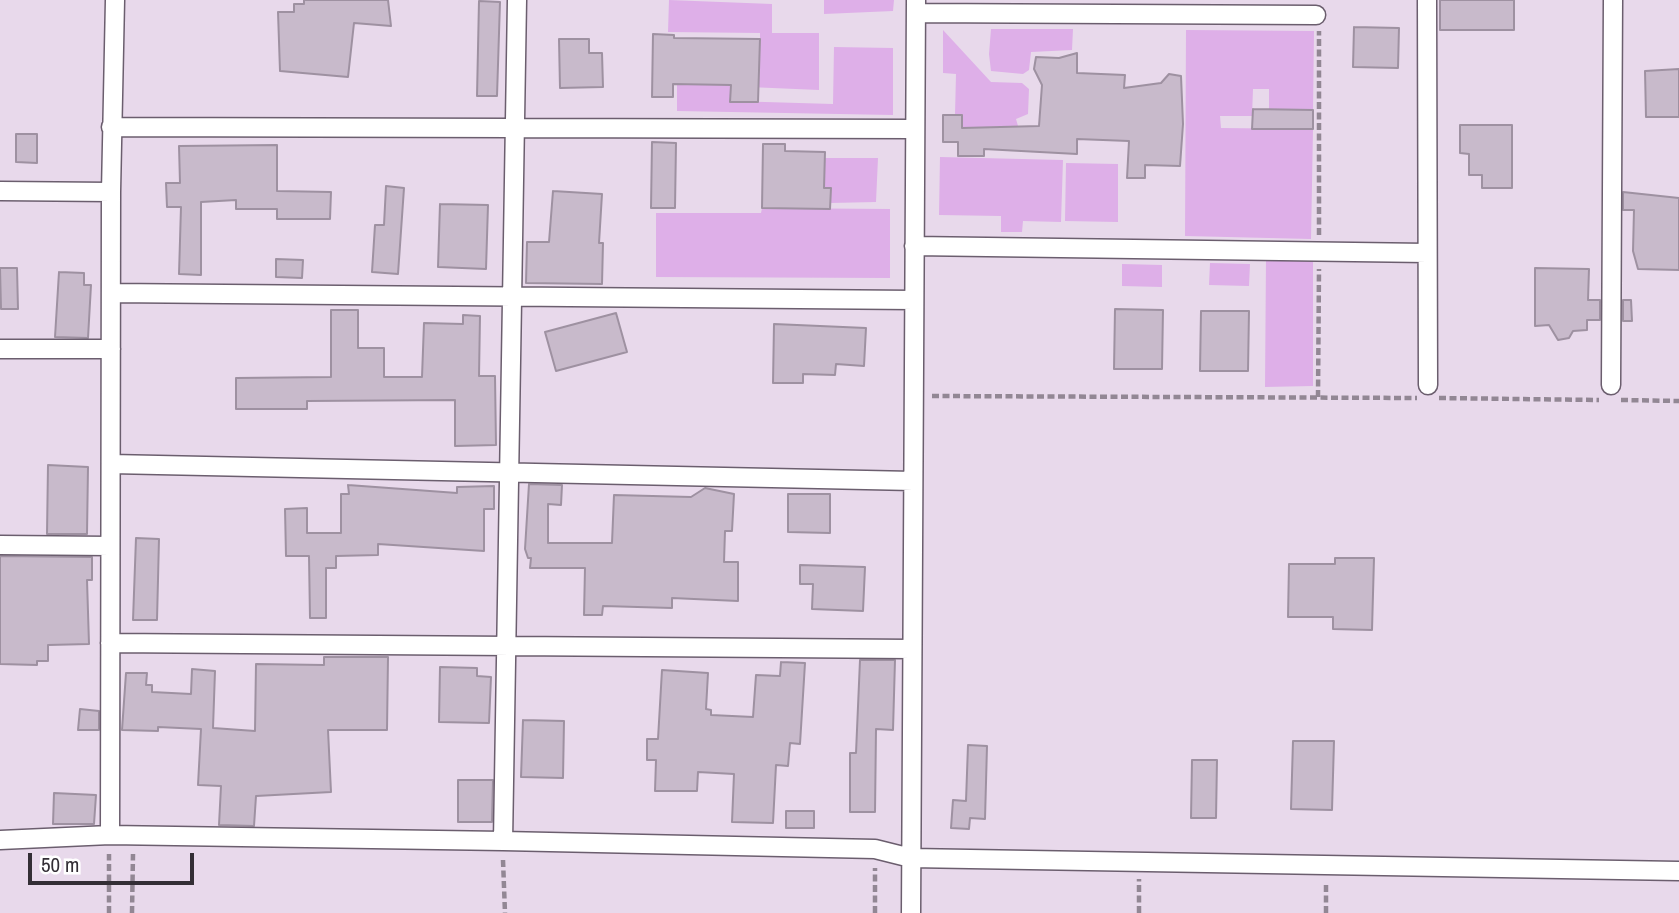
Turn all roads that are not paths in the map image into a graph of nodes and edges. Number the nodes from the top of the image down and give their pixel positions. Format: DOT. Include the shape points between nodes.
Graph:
graph roads {
  1 [pos="115,0"];
  2 [pos="517,0"];
  3 [pos="1427,0"];
  4 [pos="1613,0"];
  5 [pos="916,6"];
  6 [pos="1316,15"];
  7 [pos="111,127"];
  8 [pos="515,128"];
  9 [pos="915,129"];
  10 [pos="0,191"];
  11 [pos="111,192"];
  12 [pos="914,246"];
  13 [pos="1427,253"];
  14 [pos="111,293"];
  15 [pos="512,297"];
  16 [pos="914,300"];
  17 [pos="0,349"];
  18 [pos="111,349"];
  19 [pos="1428,385"];
  20 [pos="1611,385"];
  21 [pos="110,464"];
  22 [pos="509,472"];
  23 [pos="913,481"];
  24 [pos="0,545"];
  25 [pos="110,546"];
  26 [pos="110,643"];
  27 [pos="506,646"];
  28 [pos="912,649"];
  29 [pos="110,835"];
  30 [pos="0,840"];
  31 [pos="503,841"];
  32 [pos="911,858"];
  33 [pos="1679,871"];
  34 [pos="911,913"];
  1 -- 7 [label="street"];
  2 -- 8 [label="street"];
  3 -- 13 [label="street"];
  4 -- 20 [label="street"];
  5 -- 6 [label="street"];
  5 -- 9 [label="street"];
  7 -- 8 [label="street"];
  7 -- 11 [label="street"];
  8 -- 9 [label="street"];
  8 -- 15 [label="street"];
  9 -- 12 [label="street"];
  10 -- 11 [label="street"];
  11 -- 14 [label="street"];
  12 -- 13 [label="street"];
  12 -- 16 [label="street"];
  13 -- 19 [label="street"];
  14 -- 15 [label="street"];
  14 -- 18 [label="street"];
  15 -- 16 [label="street"];
  15 -- 22 [label="street"];
  16 -- 23 [label="street"];
  17 -- 18 [label="street"];
  18 -- 21 [label="street"];
  21 -- 22 [label="street"];
  21 -- 25 [label="street"];
  22 -- 23 [label="street"];
  22 -- 27 [label="street"];
  23 -- 28 [label="street"];
  24 -- 25 [label="street"];
  25 -- 26 [label="street"];
  26 -- 27 [label="street"];
  26 -- 29 [label="street"];
  27 -- 28 [label="street"];
  27 -- 31 [label="street"];
  28 -- 32 [label="street"];
  29 -- 30 [label="street"];
  29 -- 31 [label="street"];
  31 -- 32 [label="street" via="875,849"];
  32 -- 33 [label="street"];
  32 -- 34 [label="street"];
}
